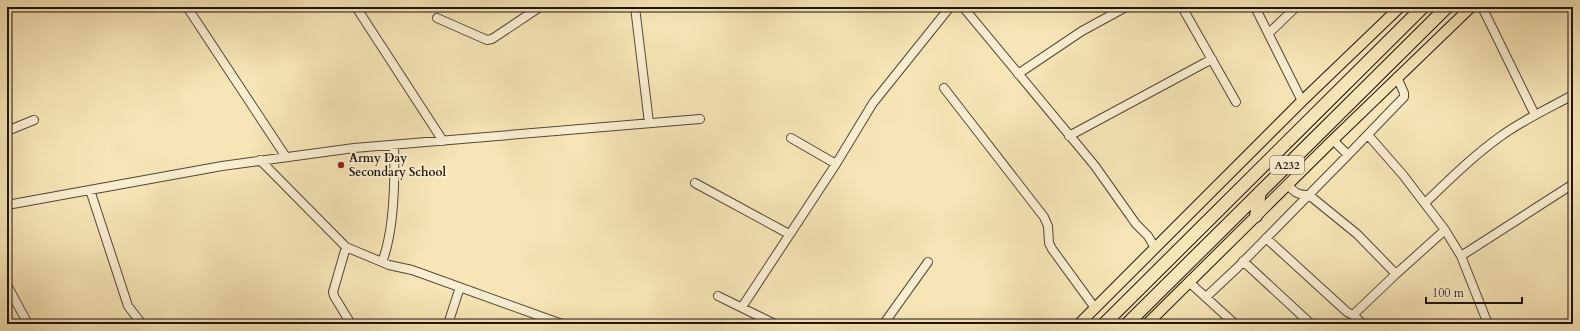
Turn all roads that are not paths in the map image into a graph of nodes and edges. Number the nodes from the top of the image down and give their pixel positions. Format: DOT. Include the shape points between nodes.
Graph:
graph roads {
  1 [pos="187,7"];
  2 [pos="356,7"];
  3 [pos="540,7"];
  4 [pos="635,7"];
  5 [pos="950,7"];
  6 [pos="963,7"];
  7 [pos="1126,7"];
  8 [pos="1182,7"];
  9 [pos="1255,7"];
  10 [pos="1296,7"];
  11 [pos="1400,7"];
  12 [pos="1423,7"];
  13 [pos="1447,7"];
  14 [pos="1471,7"];
  15 [pos="1482,7"];
  16 [pos="437,18"];
  17 [pos="1269,33"];
  18 [pos="1212,59"];
  19 [pos="1018,74"];
  20 [pos="1397,77"];
  21 [pos="944,88"];
  22 [pos="1573,95"];
  23 [pos="1302,101"];
  24 [pos="1236,102"];
  25 [pos="1535,115"];
  26 [pos="700,119"];
  27 [pos="34,120"];
  28 [pos="649,123"];
  29 [pos="7,131"];
  30 [pos="1368,135"];
  31 [pos="1069,136"];
  32 [pos="791,138"];
  33 [pos="443,140"];
  34 [pos="1333,140"];
  35 [pos="394,145"];
  36 [pos="1348,155"];
  37 [pos="286,157"];
  38 [pos="260,160"];
  39 [pos="836,164"];
  40 [pos="695,183"];
  41 [pos="1573,184"];
  42 [pos="1288,185"];
  43 [pos="90,190"];
  44 [pos="1260,192"];
  45 [pos="1309,195"];
  46 [pos="1425,203"];
  47 [pos="7,205"];
  48 [pos="1256,216"];
  49 [pos="1445,230"];
  50 [pos="789,234"];
  51 [pos="1266,238"];
  52 [pos="346,246"];
  53 [pos="1155,248"];
  54 [pos="1461,256"];
  55 [pos="1243,261"];
  56 [pos="382,262"];
  57 [pos="928,262"];
  58 [pos="1396,274"];
  59 [pos="1190,282"];
  60 [pos="7,285"];
  61 [pos="460,288"];
  62 [pos="718,296"];
  63 [pos="1206,297"];
  64 [pos="742,307"];
  65 [pos="1096,308"];
  66 [pos="1353,315"];
  67 [pos="28,324"];
  68 [pos="142,324"];
  69 [pos="351,324"];
  70 [pos="448,324"];
  71 [pos="562,324"];
  72 [pos="775,324"];
  73 [pos="885,324"];
  74 [pos="1079,324"];
  75 [pos="1104,324"];
  76 [pos="1127,324"];
  77 [pos="1147,324"];
  78 [pos="1235,324"];
  79 [pos="1311,324"];
  80 [pos="1362,324"];
  81 [pos="1488,324"];
  1 -- 37 [label="street"];
  2 -- 33 [label="street"];
  3 -- 16 [label="street" via="487,40"];
  4 -- 28 [label="street"];
  5 -- 39 [label="street" via="873,103"];
  6 -- 19 [label="street"];
  7 -- 19 [label="street" via="1082,31"];
  8 -- 18 [label="street"];
  9 -- 17 [label="street"];
  10 -- 17 [label="street"];
  11 -- 23 [label="main road"];
  12 -- 75 [label="highway, A232"];
  13 -- 44 [label="highway, A232"];
  14 -- 20 [label="main road"];
  15 -- 25 [label="street"];
  17 -- 23 [label="street"];
  18 -- 24 [label="street"];
  18 -- 31 [label="street"];
  19 -- 31 [label="street"];
  20 -- 30 [label="street" via="1404,97"];
  20 -- 34 [label="main road"];
  21 -- 65 [label="street" via="1044,217 1052,249"];
  22 -- 25 [label="street"];
  23 -- 53 [label="main road"];
  25 -- 46 [label="street" via="1468,162"];
  26 -- 28 [label="street"];
  27 -- 29 [label="street"];
  28 -- 33 [label="street"];
  30 -- 36 [label="street"];
  30 -- 46 [label="street"];
  31 -- 53 [label="street" via="1095,166"];
  32 -- 39 [label="street"];
  33 -- 35 [label="street"];
  34 -- 36 [label="street"];
  34 -- 42 [label="main road"];
  35 -- 37 [label="street"];
  35 -- 56 [label="street" via="395,176 388,246"];
  36 -- 45 [label="street"];
  37 -- 38 [label="street"];
  38 -- 43 [label="street"];
  38 -- 52 [label="street"];
  39 -- 50 [label="street"];
  40 -- 50 [label="street"];
  41 -- 54 [label="street"];
  42 -- 45 [label="street" via="1299,195"];
  42 -- 48 [label="main road"];
  43 -- 47 [label="street"];
  43 -- 68 [label="street" via="128,306"];
  44 -- 48 [label="highway"];
  44 -- 76 [label="highway, A232"];
  45 -- 51 [label="street"];
  45 -- 58 [label="street" via="1357,234"];
  46 -- 49 [label="street"];
  48 -- 59 [label="main road"];
  49 -- 54 [label="street"];
  49 -- 58 [label="street"];
  50 -- 64 [label="street"];
  51 -- 55 [label="street"];
  51 -- 66 [label="street"];
  52 -- 56 [label="street"];
  52 -- 69 [label="street" via="333,292"];
  53 -- 65 [label="main road"];
  54 -- 81 [label="street"];
  55 -- 63 [label="street"];
  55 -- 79 [label="street"];
  56 -- 61 [label="street"];
  57 -- 73 [label="street"];
  58 -- 66 [label="street"];
  59 -- 63 [label="street"];
  59 -- 77 [label="main road"];
  60 -- 67 [label="street"];
  61 -- 70 [label="street"];
  61 -- 71 [label="street"];
  62 -- 64 [label="street"];
  63 -- 78 [label="street"];
  64 -- 72 [label="street"];
  65 -- 74 [label="main road"];
  66 -- 80 [label="street"];
}
